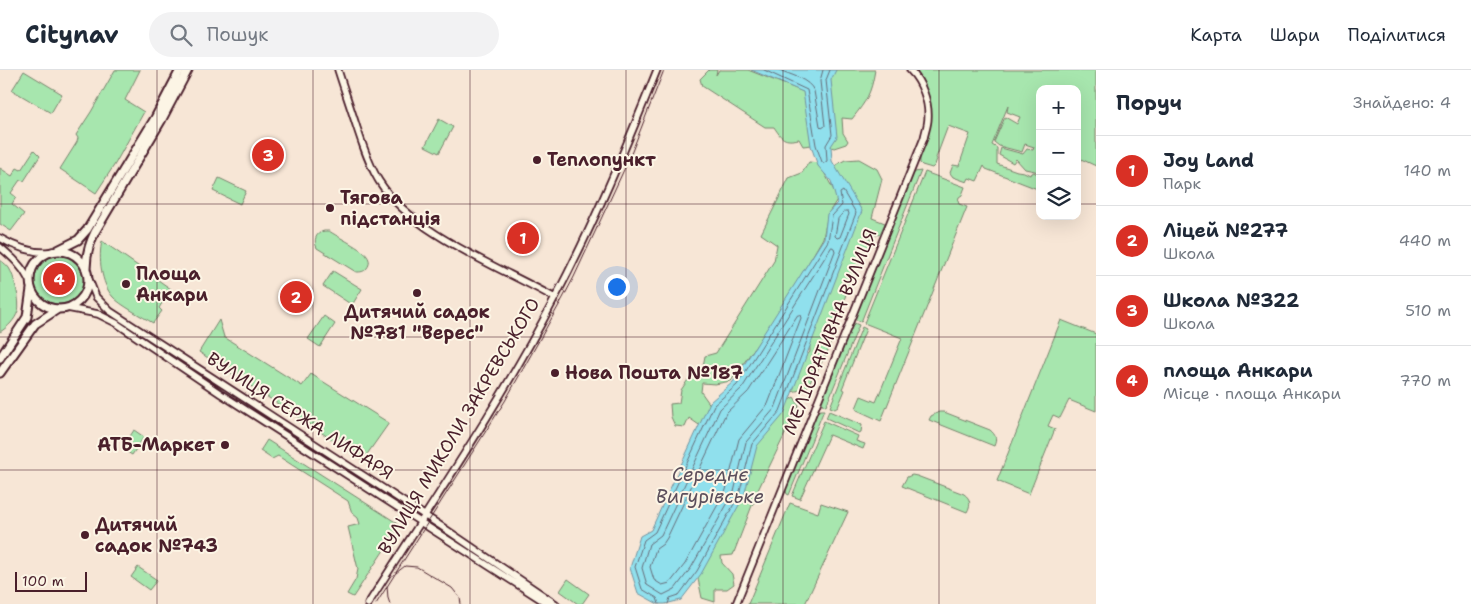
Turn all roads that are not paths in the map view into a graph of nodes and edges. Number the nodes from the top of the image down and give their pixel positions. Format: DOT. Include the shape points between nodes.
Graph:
graph roads {
  1 [pos="180,70"];
  2 [pos="188,70"];
  3 [pos="338,70"];
  4 [pos="657,70"];
  5 [pos="910,70"];
  6 [pos="0,238"];
  7 [pos="0,247"];
  8 [pos="58,250"];
  9 [pos="48,252"];
  10 [pos="86,269"];
  11 [pos="88,277"];
  12 [pos="29,280"];
  13 [pos="31,289"];
  14 [pos="555,298"];
  15 [pos="67,308"];
  16 [pos="58,309"];
  17 [pos="0,358"];
  18 [pos="0,373"];
  19 [pos="425,516"];
  20 [pos="420,522"];
  21 [pos="539,599"];
  22 [pos="368,604"];
  23 [pos="548,604"];
  24 [pos="556,604"];
  25 [pos="736,604"];
  1 -- 8 [label="main road" via="155,118 87,230 78,240"];
  2 -- 10 [label="main road" via="94,232"];
  3 -- 14 [label="street" via="367,158 391,197 431,231"];
  4 -- 14 [label="street, ВУЛИЦЯ МИКОЛИ ЗАКРЕВСЬКОГО" via="593,222"];
  5 -- 25 [label="street, МЕЛІОРАТИВНА ВУЛИЦЯ" via="921,85 926,100 928,118 924,138"];
  6 -- 9 [label="street" via="20,248"];
  7 -- 12 [label="street" via="24,269"];
  8 -- 9 [label="main road"];
  8 -- 10 [label="main road" via="77,256"];
  9 -- 12 [label="main road" via="34,263"];
  10 -- 11 [label="main road"];
  11 -- 15 [label="main road" via="82,298"];
  11 -- 19 [label="street, ВУЛИЦЯ СЕРЖА ЛИФАРЯ" via="96,297 110,311"];
  12 -- 13 [label="main road"];
  13 -- 16 [label="main road" via="42,304"];
  13 -- 17 [label="main road" via="28,317"];
  14 -- 19 [label="street, ВУЛИЦЯ МИКОЛИ ЗАКРЕВСЬКОГО" via="499,398"];
  15 -- 16 [label="main road"];
  15 -- 20 [label="street, ВУЛИЦЯ СЕРЖА ЛИФАРЯ" via="98,314 116,323"];
  16 -- 18 [label="main road" via="35,324"];
  19 -- 20 [label="street, ВУЛИЦЯ МИКОЛИ ЗАКРЕВСЬКОГО"];
  19 -- 21 [label="street, ВУЛИЦЯ СЕРЖА ЛИФАРЯ"];
  20 -- 21 [label="street, ВУЛИЦЯ СЕРЖА ЛИФАРЯ"];
  20 -- 22 [label="street, ВУЛИЦЯ МИКОЛИ ЗАКРЕВСЬКОГО"];
  21 -- 23 [label="street, ВУЛИЦЯ СЕРЖА ЛИФАРЯ"];
  21 -- 24 [label="street, ВУЛИЦЯ СЕРЖА ЛИФАРЯ"];
}
